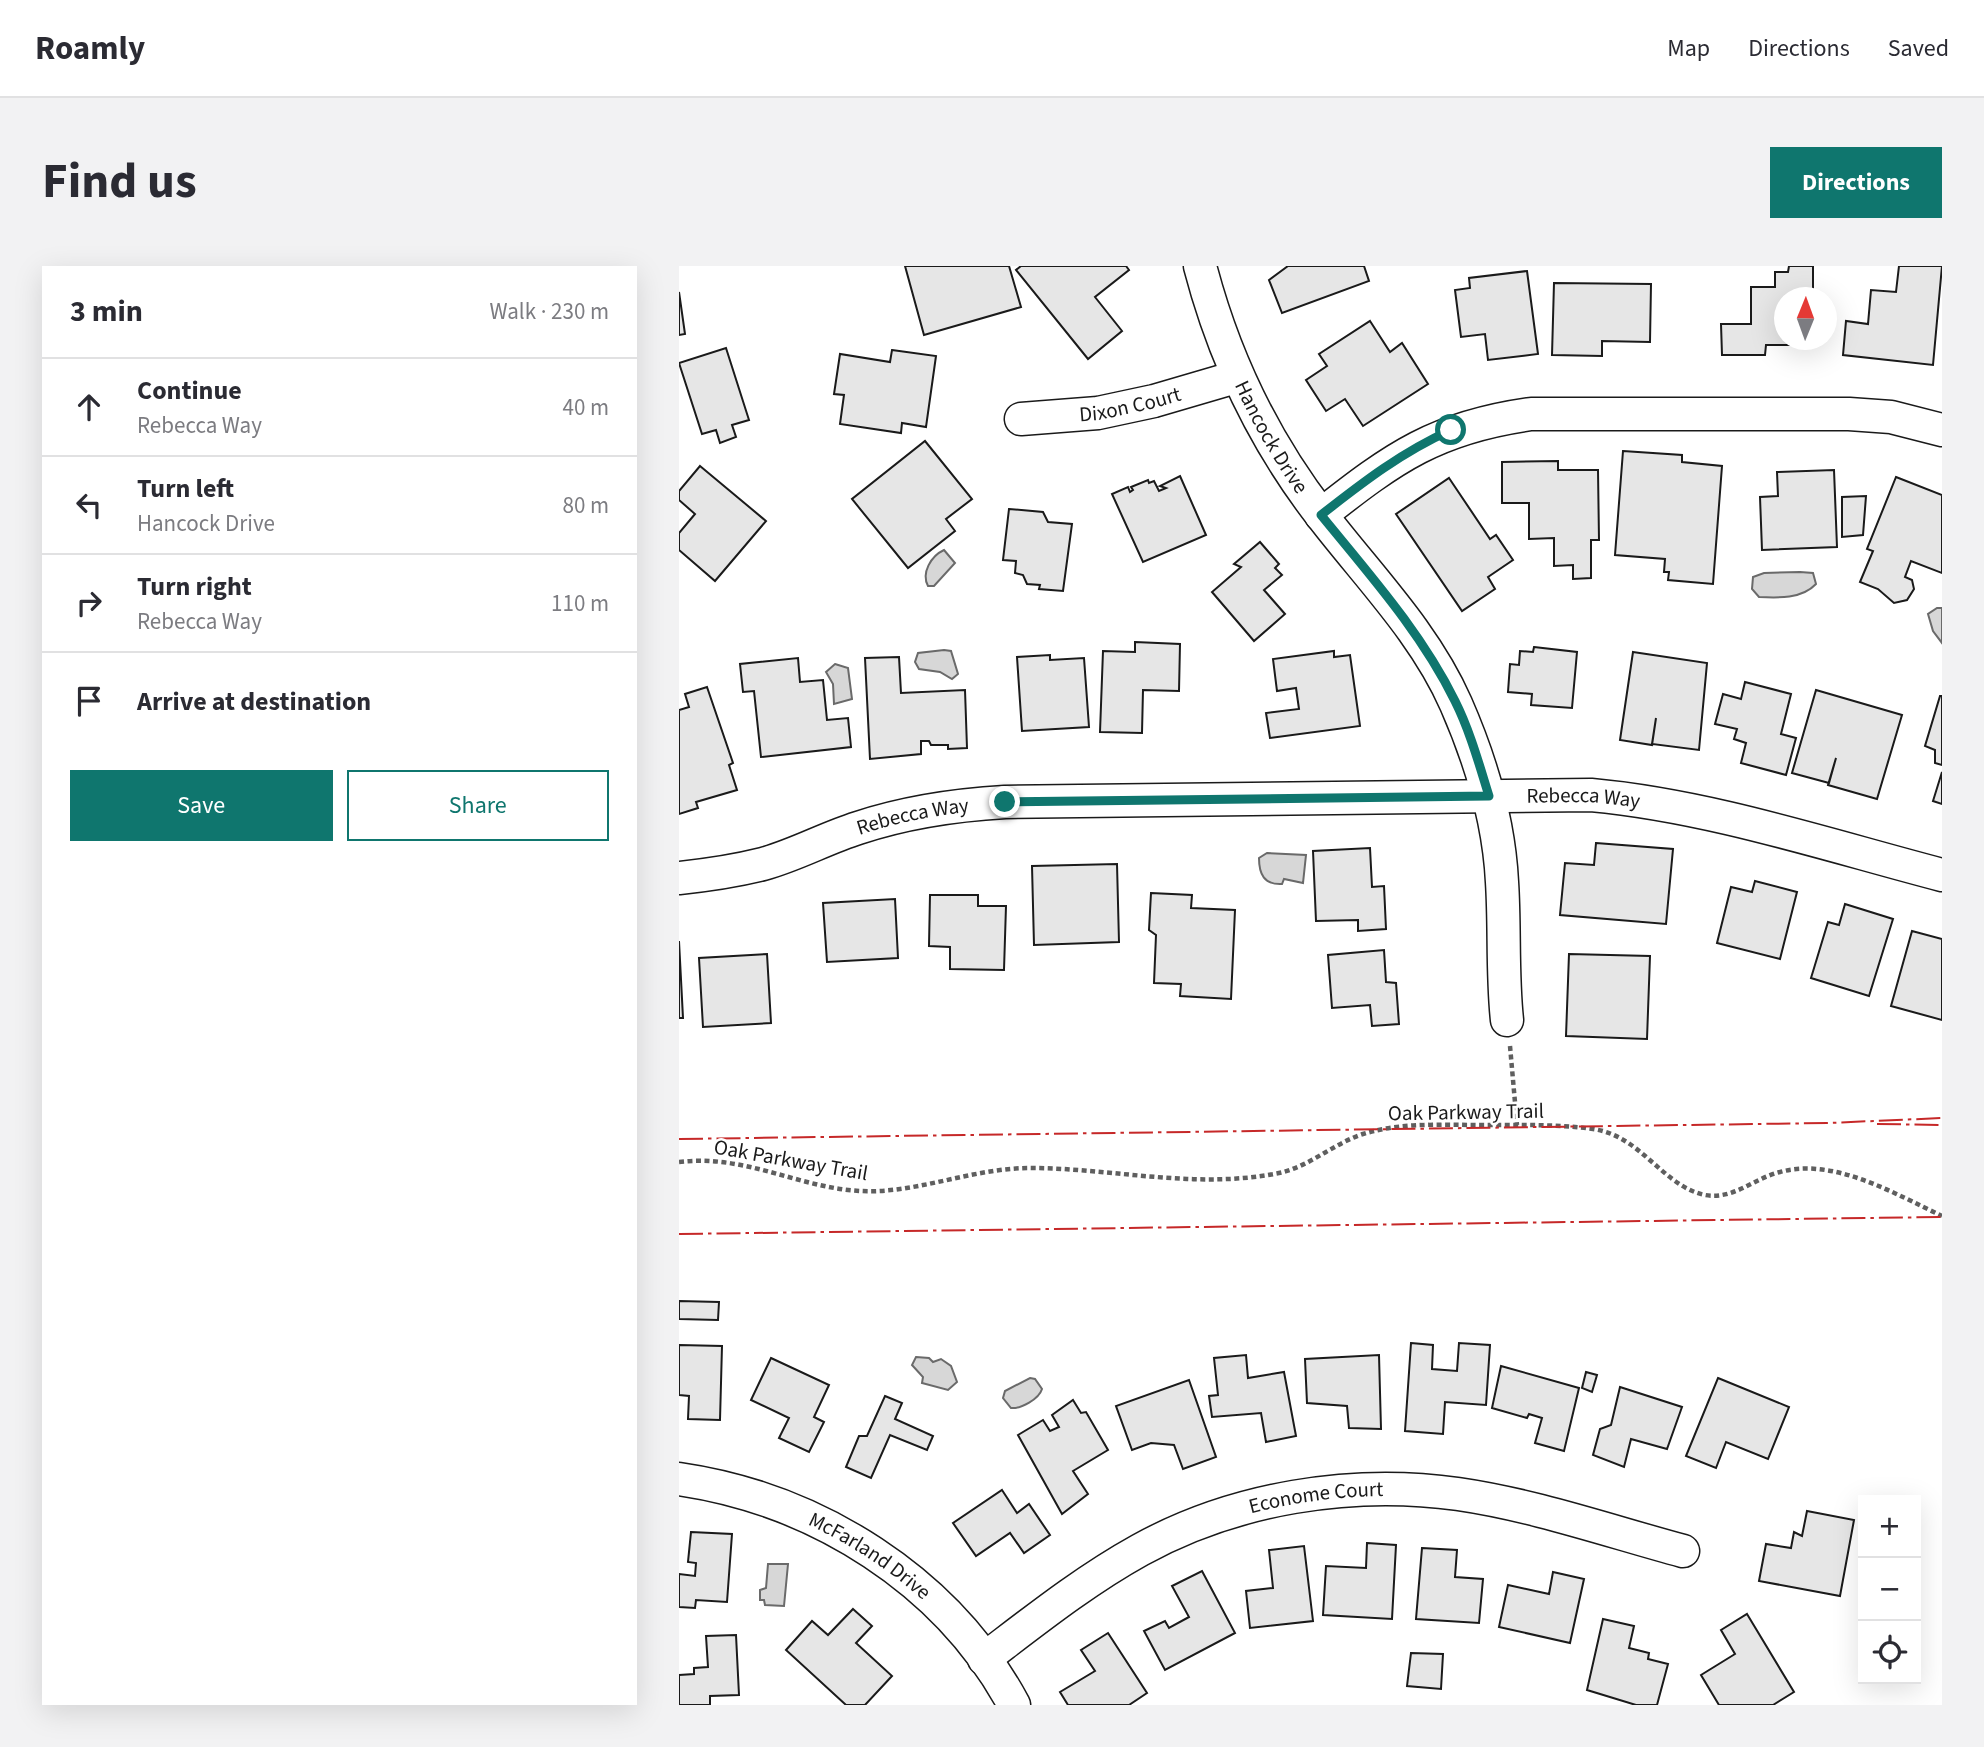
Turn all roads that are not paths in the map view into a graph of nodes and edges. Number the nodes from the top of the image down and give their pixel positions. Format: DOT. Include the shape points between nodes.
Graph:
graph roads {
  1 [pos="1200,266"];
  2 [pos="1236,377"];
  3 [pos="1021,419"];
  4 [pos="1942,430"];
  5 [pos="1321,515"];
  6 [pos="1489,796"];
  7 [pos="1942,875"];
  8 [pos="679,878"];
  9 [pos="1507,1020"];
  10 [pos="679,1479"];
  11 [pos="1683,1551"];
  12 [pos="984,1659"];
  13 [pos="1014,1705"];
  1 -- 2 [label="street, Hancock Drive" via="1212,315"];
  2 -- 3 [label="street, Dixon Court" via="1098,413"];
  2 -- 5 [label="street, Hancock Drive" via="1283,463"];
  4 -- 5 [label="street" via="1891,417 1849,414 1531,414 1490,419 1414,447"];
  5 -- 6 [label="street, Hancock Drive" via="1430,657 1455,701"];
  6 -- 7 [label="street, Rebecca Way" via="1591,795 1641,800"];
  6 -- 8 [label="street, Rebecca Way" via="955,806 857,828 765,863"];
  6 -- 9 [label="street, Hancock Drive" via="1502,881"];
  10 -- 12 [label="street, McFarland Drive" via="757,1496 843,1534 921,1590"];
  11 -- 12 [label="street, Econome Court" via="1458,1494 1377,1490 1295,1497 1242,1509 1141,1549"];
  12 -- 13 [label="street, McFarland Drive"];
}
